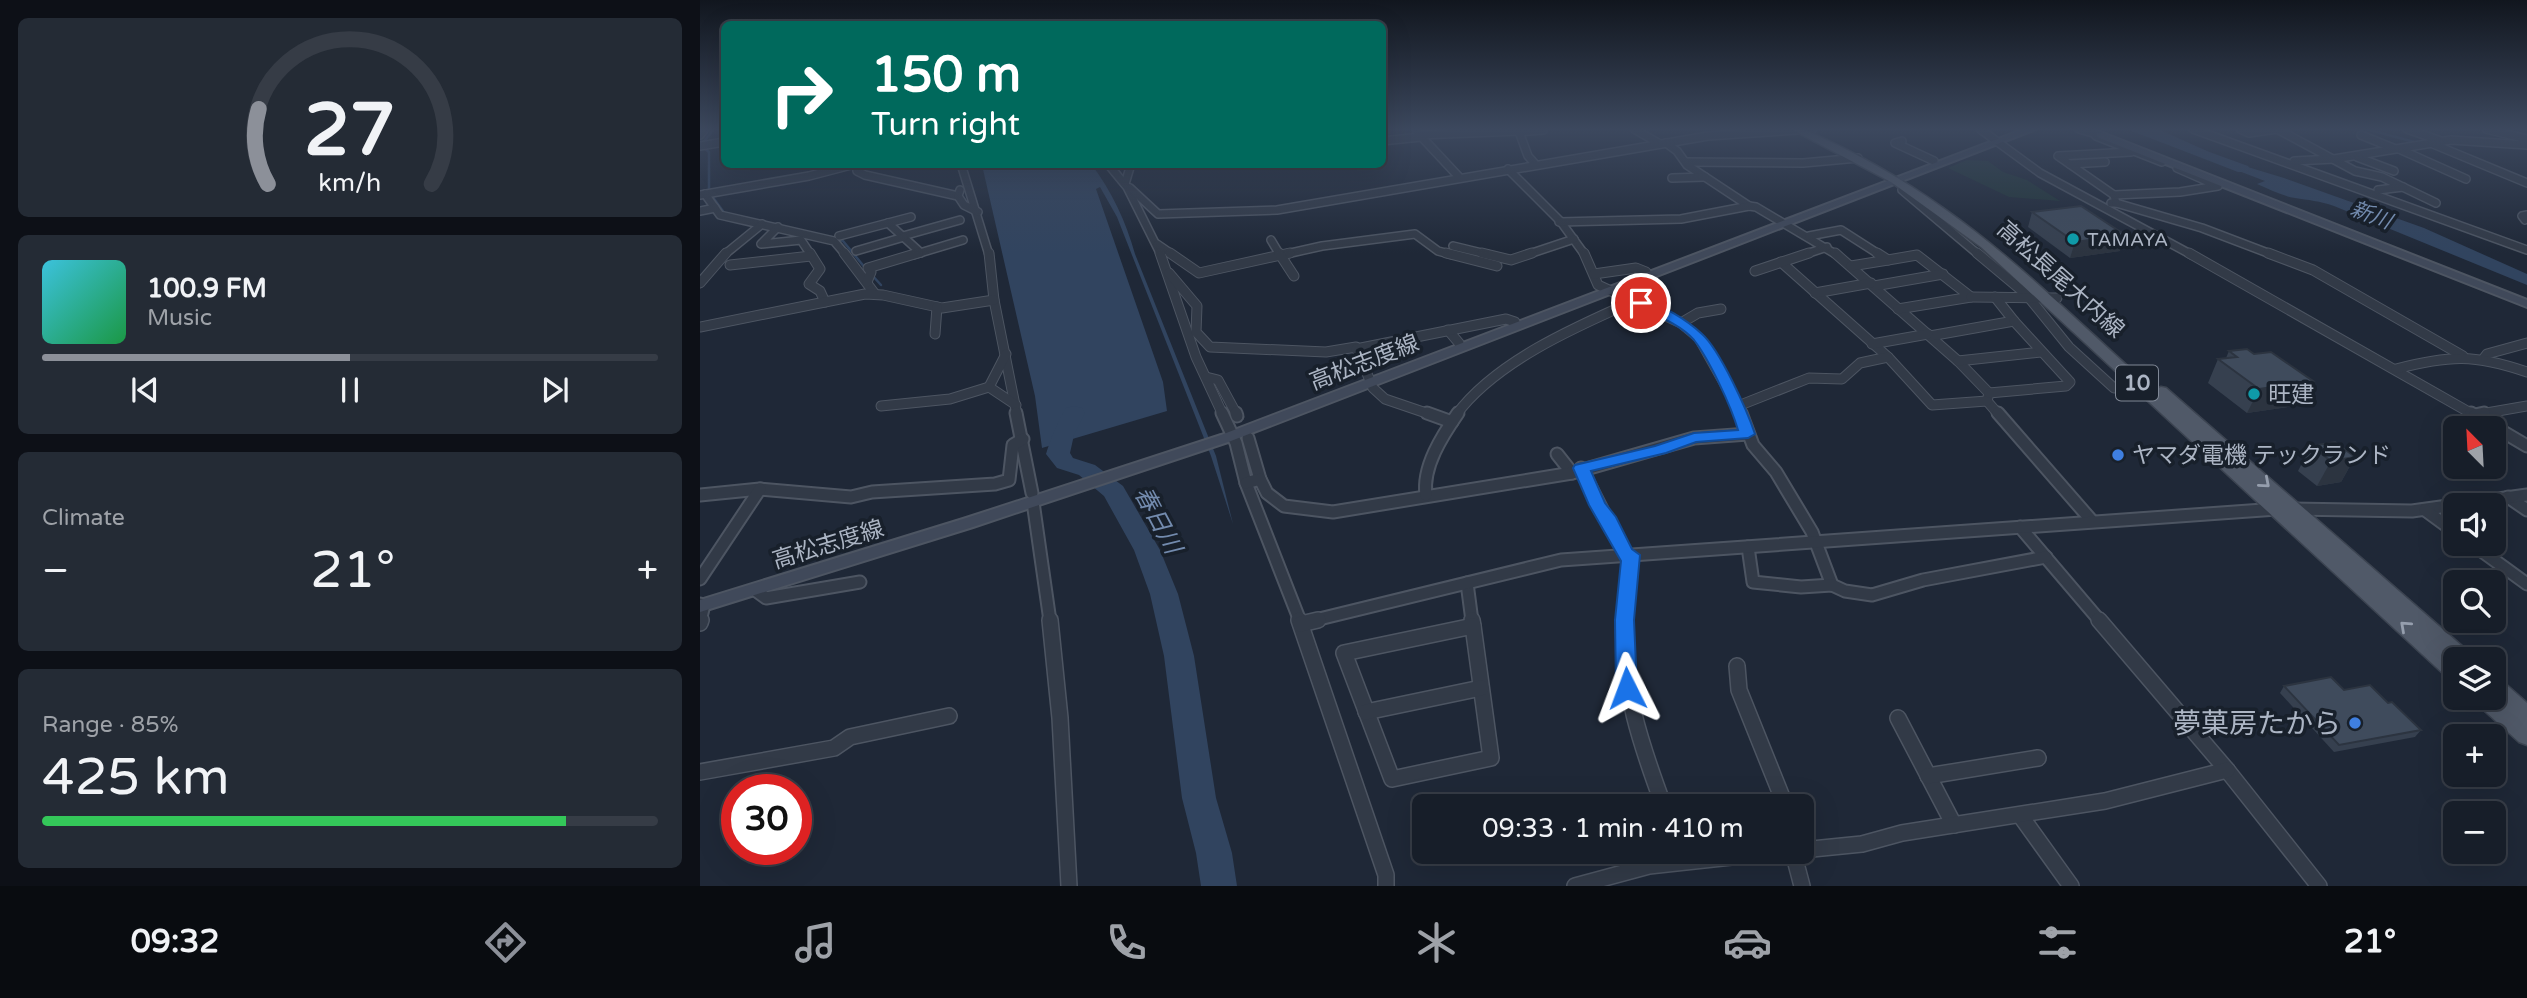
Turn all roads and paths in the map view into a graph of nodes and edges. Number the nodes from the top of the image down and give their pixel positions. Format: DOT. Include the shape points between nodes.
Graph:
graph roads {
  1 [pos="817,170"];
  2 [pos="858,170"];
  3 [pos="962,170"];
  4 [pos="1113,170"];
  5 [pos="1129,170"];
  6 [pos="1452,170"];
  7 [pos="1500,170"];
  8 [pos="1509,170"];
  9 [pos="1696,170"];
  10 [pos="1881,170"];
  11 [pos="1881,170"];
  12 [pos="1918,170"];
  13 [pos="1925,170"];
  14 [pos="2036,170"];
  15 [pos="2078,170"];
  16 [pos="2182,170"];
  17 [pos="2186,170"];
  18 [pos="2305,170"];
  19 [pos="2354,170"];
  20 [pos="2446,170"];
  21 [pos="2496,170"];
  22 [pos="1458,177"];
  23 [pos="1704,177"];
  24 [pos="965,178"];
  25 [pos="1672,178"];
  26 [pos="2466,179"];
  27 [pos="1900,181"];
  28 [pos="2527,182"];
  29 [pos="1126,185"];
  30 [pos="2406,187"];
  31 [pos="2378,190"];
  32 [pos="703,194"];
  33 [pos="958,196"];
  34 [pos="2115,199"];
  35 [pos="2436,203"];
  36 [pos="2096,204"];
  37 [pos="1749,206"];
  38 [pos="715,208"];
  39 [pos="700,211"];
  40 [pos="978,212"];
  41 [pos="911,217"];
  42 [pos="960,220"];
  43 [pos="1559,222"];
  44 [pos="888,223"];
  45 [pos="1783,223"];
  46 [pos="762,224"];
  47 [pos="779,227"];
  48 [pos="839,236"];
  49 [pos="1809,236"];
  50 [pos="804,237"];
  51 [pos="903,237"];
  52 [pos="1574,239"];
  53 [pos="963,240"];
  54 [pos="1271,240"];
  55 [pos="761,244"];
  56 [pos="1157,244"];
  57 [pos="740,246"];
  58 [pos="1453,246"];
  59 [pos="1827,247"];
  60 [pos="2527,250"];
  61 [pos="856,251"];
  62 [pos="920,253"];
  63 [pos="1280,255"];
  64 [pos="811,256"];
  65 [pos="1888,260"];
  66 [pos="1782,262"];
  67 [pos="730,265"];
  68 [pos="1497,266"];
  69 [pos="1851,266"];
  70 [pos="1755,271"];
  71 [pos="1168,272"];
  72 [pos="1646,272"];
  73 [pos="1594,274"];
  74 [pos="1942,274"];
  75 [pos="1294,276"];
  76 [pos="867,282"];
  77 [pos="700,283"];
  78 [pos="1873,285"];
  79 [pos="1609,290"];
  80 [pos="1815,293"];
  81 [pos="875,294"];
  82 [pos="1971,297"];
  83 [pos="1995,297"];
  84 [pos="2044,298"];
  85 [pos="994,300"];
  86 [pos="1634,300"];
  87 [pos="825,302"];
  88 [pos="2527,304"];
  89 [pos="937,307"];
  90 [pos="1721,309"];
  91 [pos="1898,309"];
  92 [pos="2014,321"];
  93 [pos="1515,322"];
  94 [pos="1681,323"];
  95 [pos="700,327"];
  96 [pos="1448,330"];
  97 [pos="1192,333"];
  98 [pos="935,334"];
  99 [pos="1929,335"];
  100 [pos="1459,343"];
  101 [pos="2527,343"];
  102 [pos="1872,344"];
  103 [pos="1356,348"];
  104 [pos="2041,352"];
  105 [pos="1006,354"];
  106 [pos="2463,356"];
  107 [pos="1888,357"];
  108 [pos="2484,358"];
  109 [pos="1958,361"];
  110 [pos="2396,369"];
  111 [pos="2527,372"];
  112 [pos="1371,381"];
  113 [pos="989,387"];
  114 [pos="2114,388"];
  115 [pos="1988,397"];
  116 [pos="1016,405"];
  117 [pos="881,406"];
  118 [pos="1738,406"];
  119 [pos="2527,407"];
  120 [pos="2474,415"];
  121 [pos="1452,422"];
  122 [pos="1229,429"];
  123 [pos="1748,434"];
  124 [pos="1248,438"];
  125 [pos="1023,439"];
  126 [pos="2527,446"];
  127 [pos="1557,454"];
  128 [pos="1576,470"];
  129 [pos="1261,479"];
  130 [pos="1246,482"];
  131 [pos="760,489"];
  132 [pos="700,495"];
  133 [pos="1426,495"];
  134 [pos="2527,495"];
  135 [pos="1037,496"];
  136 [pos="2508,497"];
  137 [pos="2275,509"];
  138 [pos="2295,509"];
  139 [pos="2425,510"];
  140 [pos="2527,510"];
  141 [pos="2091,521"];
  142 [pos="2443,523"];
  143 [pos="2020,527"];
  144 [pos="1814,542"];
  145 [pos="1748,547"];
  146 [pos="1628,555"];
  147 [pos="2488,556"];
  148 [pos="2046,557"];
  149 [pos="700,579"];
  150 [pos="860,582"];
  151 [pos="1467,583"];
  152 [pos="2527,584"];
  153 [pos="1832,585"];
  154 [pos="755,590"];
  155 [pos="701,603"];
  156 [pos="700,623"];
  157 [pos="1301,624"];
  158 [pos="1473,626"];
  159 [pos="2449,647"];
  160 [pos="2443,661"];
  161 [pos="1737,666"];
  162 [pos="1481,688"];
  163 [pos="2506,696"];
  164 [pos="2498,710"];
  165 [pos="1366,712"];
  166 [pos="2526,713"];
  167 [pos="949,716"];
  168 [pos="1898,718"];
  169 [pos="2527,736"];
  170 [pos="2038,758"];
  171 [pos="2227,770"];
  172 [pos="700,772"];
  173 [pos="1928,776"];
  174 [pos="1659,794"];
  175 [pos="1781,794"];
  176 [pos="2020,815"];
  177 [pos="1954,825"];
  178 [pos="1814,849"];
  179 [pos="1653,864"];
  180 [pos="1796,864"];
  181 [pos="1068,885"];
  182 [pos="1386,886"];
  183 [pos="1575,886"];
  184 [pos="1802,886"];
  185 [pos="2071,886"];
  186 [pos="2319,886"];
  1 -- 32 [label="street"];
  2 -- 33 [label="street"];
  3 -- 24 [label="street"];
  4 -- 29 [label="street"];
  5 -- 29 [label="street"];
  6 -- 22 [label="street"];
  7 -- 22 [label="street"];
  8 -- 43 [label="street"];
  9 -- 23 [label="street"];
  10 -- 27 [label="main road, 高松長尾大内線 / 10"];
  11 -- 27 [label="main road, 高松長尾大内線 / 10"];
  12 -- 27 [label="main road, 高松志度線"];
  13 -- 27 [label="main road, 高松志度線"];
  14 -- 36 [label="street"];
  15 -- 34 [label="street"];
  16 -- 34 [label="street" via="2218,186"];
  17 -- 88 [label="main road"];
  18 -- 60 [label="street"];
  19 -- 30 [label="street"];
  20 -- 26 [label="street"];
  21 -- 28 [label="street"];
  22 -- 29 [label="street" via="1252,212 1158,214"];
  23 -- 25 [label="street"];
  23 -- 37 [label="street"];
  24 -- 33 [label="street"];
  24 -- 40 [label="street"];
  27 -- 45 [label="main road, 高松志度線"];
  27 -- 84 [label="main road, 高松長尾大内線 / 10" via="1941,209"];
  29 -- 56 [label="street"];
  30 -- 31 [label="street"];
  30 -- 35 [label="street"];
  32 -- 38 [label="street"];
  33 -- 40 [label="street"];
  34 -- 36 [label="street"];
  34 -- 106 [label="street" via="2313,270"];
  36 -- 110 [label="street"];
  37 -- 43 [label="street" via="1681,219"];
  37 -- 45 [label="street"];
  38 -- 39 [label="street"];
  38 -- 46 [label="street" via="720,215"];
  40 -- 85 [label="street" via="992,265"];
  41 -- 44 [label="street"];
  42 -- 51 [label="street"];
  43 -- 52 [label="street"];
  44 -- 48 [label="street"];
  44 -- 51 [label="street"];
  45 -- 49 [label="street"];
  45 -- 72 [label="main road, 高松志度線"];
  45 -- 79 [label="main road, 高松志度線"];
  46 -- 47 [label="street"];
  46 -- 77 [label="street" via="721,257"];
  47 -- 50 [label="street"];
  47 -- 55 [label="street"];
  49 -- 59 [label="street"];
  49 -- 65 [label="street" via="1841,230"];
  50 -- 55 [label="street"];
  50 -- 64 [label="street"];
  50 -- 76 [label="street" via="838,243"];
  51 -- 61 [label="street"];
  51 -- 62 [label="street"];
  52 -- 58 [label="street" via="1511,260"];
  52 -- 73 [label="street"];
  53 -- 62 [label="street"];
  54 -- 63 [label="street"];
  55 -- 57 [label="street"];
  56 -- 63 [label="street" via="1199,273"];
  56 -- 71 [label="street"];
  59 -- 66 [label="street"];
  59 -- 69 [label="street"];
  62 -- 76 [label="street" via="868,268"];
  63 -- 68 [label="street" via="1415,234 1438,251"];
  63 -- 75 [label="street"];
  64 -- 67 [label="street"];
  64 -- 87 [label="street" via="820,269 810,284"];
  65 -- 69 [label="street"];
  65 -- 74 [label="street" via="1917,255"];
  66 -- 70 [label="street"];
  66 -- 80 [label="street"];
  69 -- 78 [label="street"];
  71 -- 97 [label="street"];
  71 -- 97 [label="street" via="1197,306"];
  72 -- 73 [label="street" via="1636,268"];
  72 -- 79 [label="main road, 高松志度線"];
  73 -- 79 [label="street" via="1598,285"];
  74 -- 78 [label="street"];
  74 -- 82 [label="street"];
  76 -- 81 [label="street"];
  78 -- 80 [label="street"];
  78 -- 91 [label="street"];
  79 -- 86 [label="street"];
  79 -- 93 [label="main road, 高松志度線"];
  79 -- 112 [label="main road, 高松志度線"];
  80 -- 102 [label="street"];
  81 -- 87 [label="street"];
  81 -- 89 [label="street"];
  82 -- 83 [label="street"];
  82 -- 91 [label="street"];
  83 -- 84 [label="street"];
  83 -- 92 [label="street"];
  84 -- 114 [label="street" via="2069,347"];
  84 -- 137 [label="main road, 高松長尾大内線 / 10"];
  84 -- 138 [label="main road, 高松長尾大内線 / 10, one-way"];
  85 -- 89 [label="street"];
  85 -- 105 [label="street"];
  86 -- 94 [label="street"];
  86 -- 121 [label="street" via="1514,365 1462,407"];
  87 -- 95 [label="street"];
  89 -- 98 [label="street"];
  90 -- 94 [label="street" via="1698,313"];
  91 -- 99 [label="street"];
  92 -- 99 [label="street"];
  92 -- 104 [label="street"];
  93 -- 96 [label="street" via="1506,319"];
  93 -- 100 [label="main road, 高松志度線"];
  94 -- 118 [label="street" via="1699,338"];
  96 -- 100 [label="street"];
  96 -- 103 [label="street"];
  97 -- 103 [label="street" via="1215,349 1326,352"];
  97 -- 122 [label="street" via="1206,377 1218,380"];
  99 -- 102 [label="street"];
  99 -- 109 [label="street"];
  100 -- 112 [label="main road, 高松志度線"];
  101 -- 108 [label="street"];
  102 -- 107 [label="street"];
  103 -- 112 [label="street"];
  104 -- 109 [label="street"];
  104 -- 115 [label="street" via="2070,382 2066,386"];
  105 -- 113 [label="street"];
  105 -- 116 [label="street"];
  106 -- 108 [label="street"];
  106 -- 110 [label="street"];
  107 -- 115 [label="street" via="1933,405"];
  107 -- 118 [label="street" via="1860,363 1842,379 1809,378"];
  108 -- 111 [label="street"];
  109 -- 115 [label="street"];
  110 -- 120 [label="street"];
  112 -- 121 [label="street" via="1385,399"];
  112 -- 122 [label="main road, 高松志度線"];
  113 -- 116 [label="street"];
  113 -- 117 [label="street" via="929,402"];
  115 -- 141 [label="street"];
  116 -- 125 [label="street"];
  118 -- 123 [label="street"];
  119 -- 120 [label="street"];
  120 -- 126 [label="street"];
  121 -- 133 [label="street" via="1425,471"];
  122 -- 130 [label="street"];
  122 -- 135 [label="main road, 高松志度線"];
  123 -- 128 [label="street" via="1694,438"];
  123 -- 144 [label="street" via="1776,472"];
  124 -- 129 [label="street"];
  125 -- 131 [label="street" via="1013,445 1009,480 995,484 851,497"];
  125 -- 135 [label="street"];
  127 -- 128 [label="street"];
  128 -- 133 [label="street"];
  128 -- 146 [label="street"];
  129 -- 130 [label="street"];
  129 -- 133 [label="street" via="1267,493 1284,506 1333,512"];
  130 -- 157 [label="street"];
  131 -- 132 [label="street"];
  131 -- 149 [label="street"];
  134 -- 136 [label="street"];
  135 -- 154 [label="main road, 高松志度線"];
  135 -- 155 [label="main road, 高松志度線"];
  135 -- 181 [label="street" via="1060,718"];
  136 -- 139 [label="street"];
  136 -- 140 [label="street"];
  137 -- 138 [label="street"];
  137 -- 141 [label="street"];
  160 -- 137 [label="main road, 高松長尾大内線 / 10, one-way"];
  138 -- 139 [label="street"];
  138 -- 159 [label="main road, 高松長尾大内線 / 10"];
  139 -- 142 [label="street"];
  141 -- 143 [label="street"];
  143 -- 144 [label="street"];
  143 -- 148 [label="street"];
  144 -- 145 [label="street"];
  144 -- 153 [label="street"];
  145 -- 146 [label="street"];
  145 -- 153 [label="street" via="1753,582"];
  146 -- 151 [label="street" via="1561,560"];
  146 -- 174 [label="street" via="1627,688"];
  147 -- 152 [label="street"];
  148 -- 153 [label="street" via="1923,580 1872,595"];
  148 -- 171 [label="street"];
  150 -- 154 [label="street" via="766,598"];
  151 -- 157 [label="street"];
  151 -- 158 [label="street"];
  154 -- 155 [label="main road, 高松志度線"];
  155 -- 156 [label="street"];
  157 -- 182 [label="street"];
  158 -- 162 [label="street"];
  158 -- 165 [label="street" via="1344,653"];
  161 -- 175 [label="street" via="1739,690"];
  162 -- 165 [label="street"];
  162 -- 165 [label="street" via="1491,758 1392,779"];
  163 -- 166 [label="main road"];
  164 -- 169 [label="main road"];
  167 -- 172 [label="street" via="850,737 834,748"];
  168 -- 173 [label="street"];
  170 -- 173 [label="street"];
  171 -- 176 [label="street" via="2105,801"];
  171 -- 186 [label="street"];
  173 -- 177 [label="street"];
  176 -- 177 [label="street"];
  176 -- 185 [label="street"];
  177 -- 178 [label="street"];
  179 -- 183 [label="street"];
  180 -- 184 [label="street"];
}
